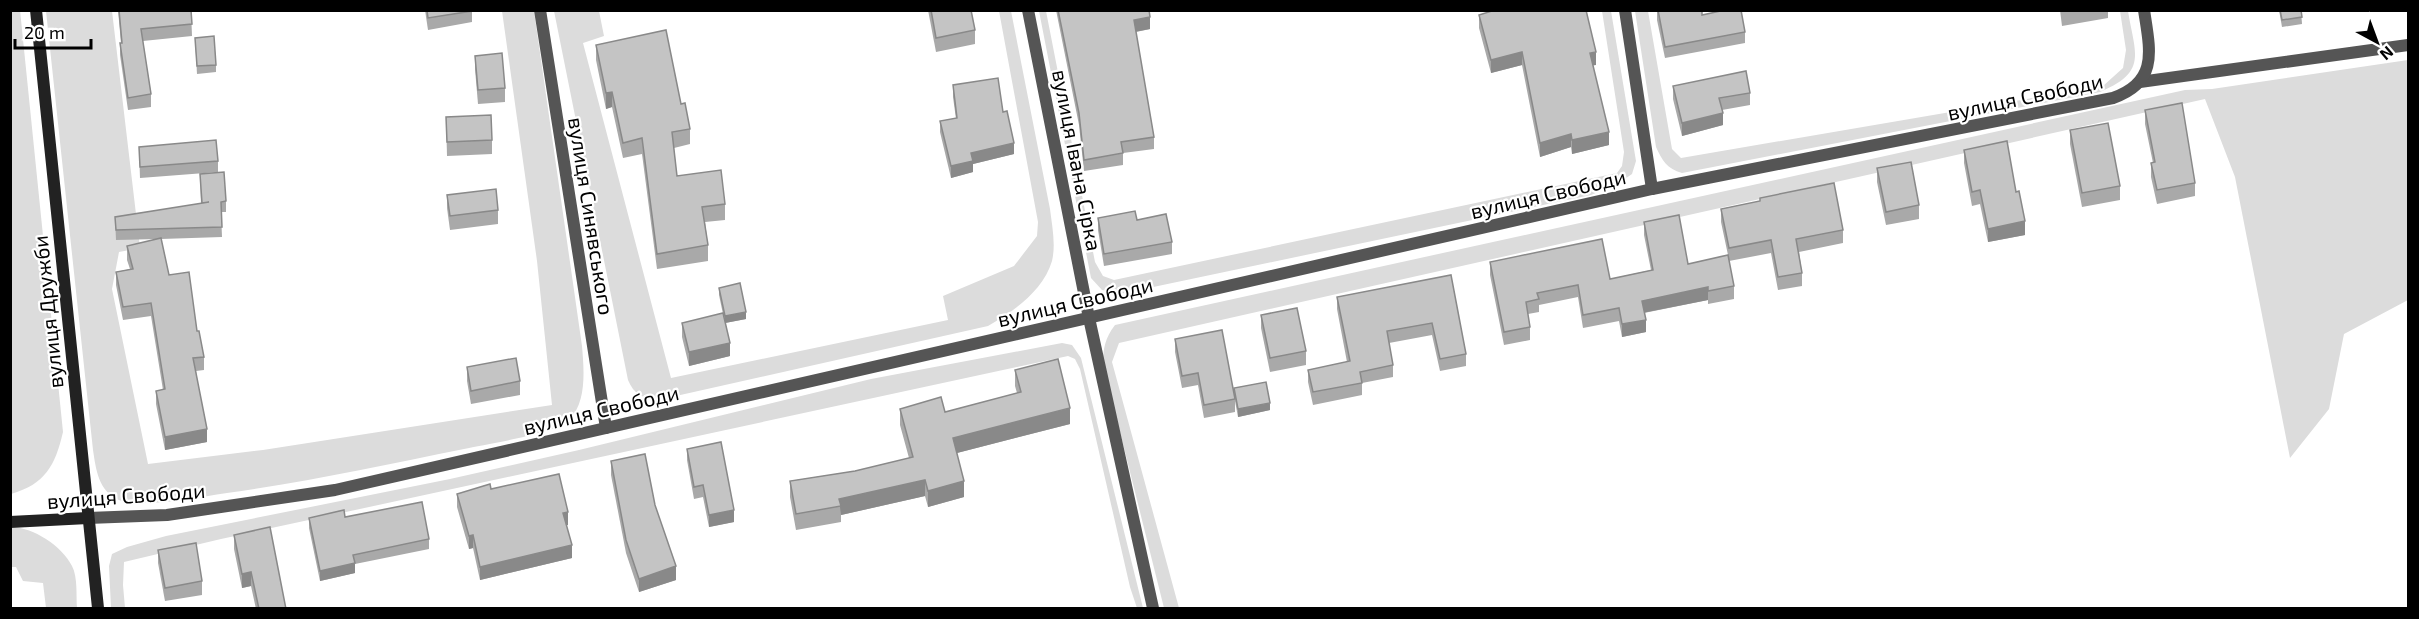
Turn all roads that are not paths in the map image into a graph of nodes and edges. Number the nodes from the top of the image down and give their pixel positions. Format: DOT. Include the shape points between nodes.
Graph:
graph roads {
  1 [pos="36,10"];
  2 [pos="540,10"];
  3 [pos="1028,10"];
  4 [pos="1625,10"];
  5 [pos="2144,10"];
  6 [pos="2409,45"];
  7 [pos="2140,82"];
  8 [pos="1652,189"];
  9 [pos="1089,318"];
  10 [pos="606,428"];
  11 [pos="88,518"];
  12 [pos="10,522"];
  13 [pos="98,609"];
  14 [pos="1153,609"];
  1 -- 11 [label="street, вулиця Дружби"];
  2 -- 10 [label="street, вулиця Синявського"];
  3 -- 9 [label="street, вулиця Івана Сірка"];
  4 -- 8 [label="street"];
  5 -- 7 [label="street" via="2150,57"];
  6 -- 7 [label="street"];
  7 -- 8 [label="street, вулиця Свободи" via="2126,94 2113,98"];
  8 -- 9 [label="street, вулиця Свободи"];
  9 -- 10 [label="street, вулиця Свободи"];
  9 -- 14 [label="street, вулиця Івана Сірка"];
  10 -- 11 [label="street, вулиця Свободи" via="335,490 166,515"];
  11 -- 12 [label="street, вулиця Свободи"];
  11 -- 13 [label="street, вулиця Дружби"];
}
